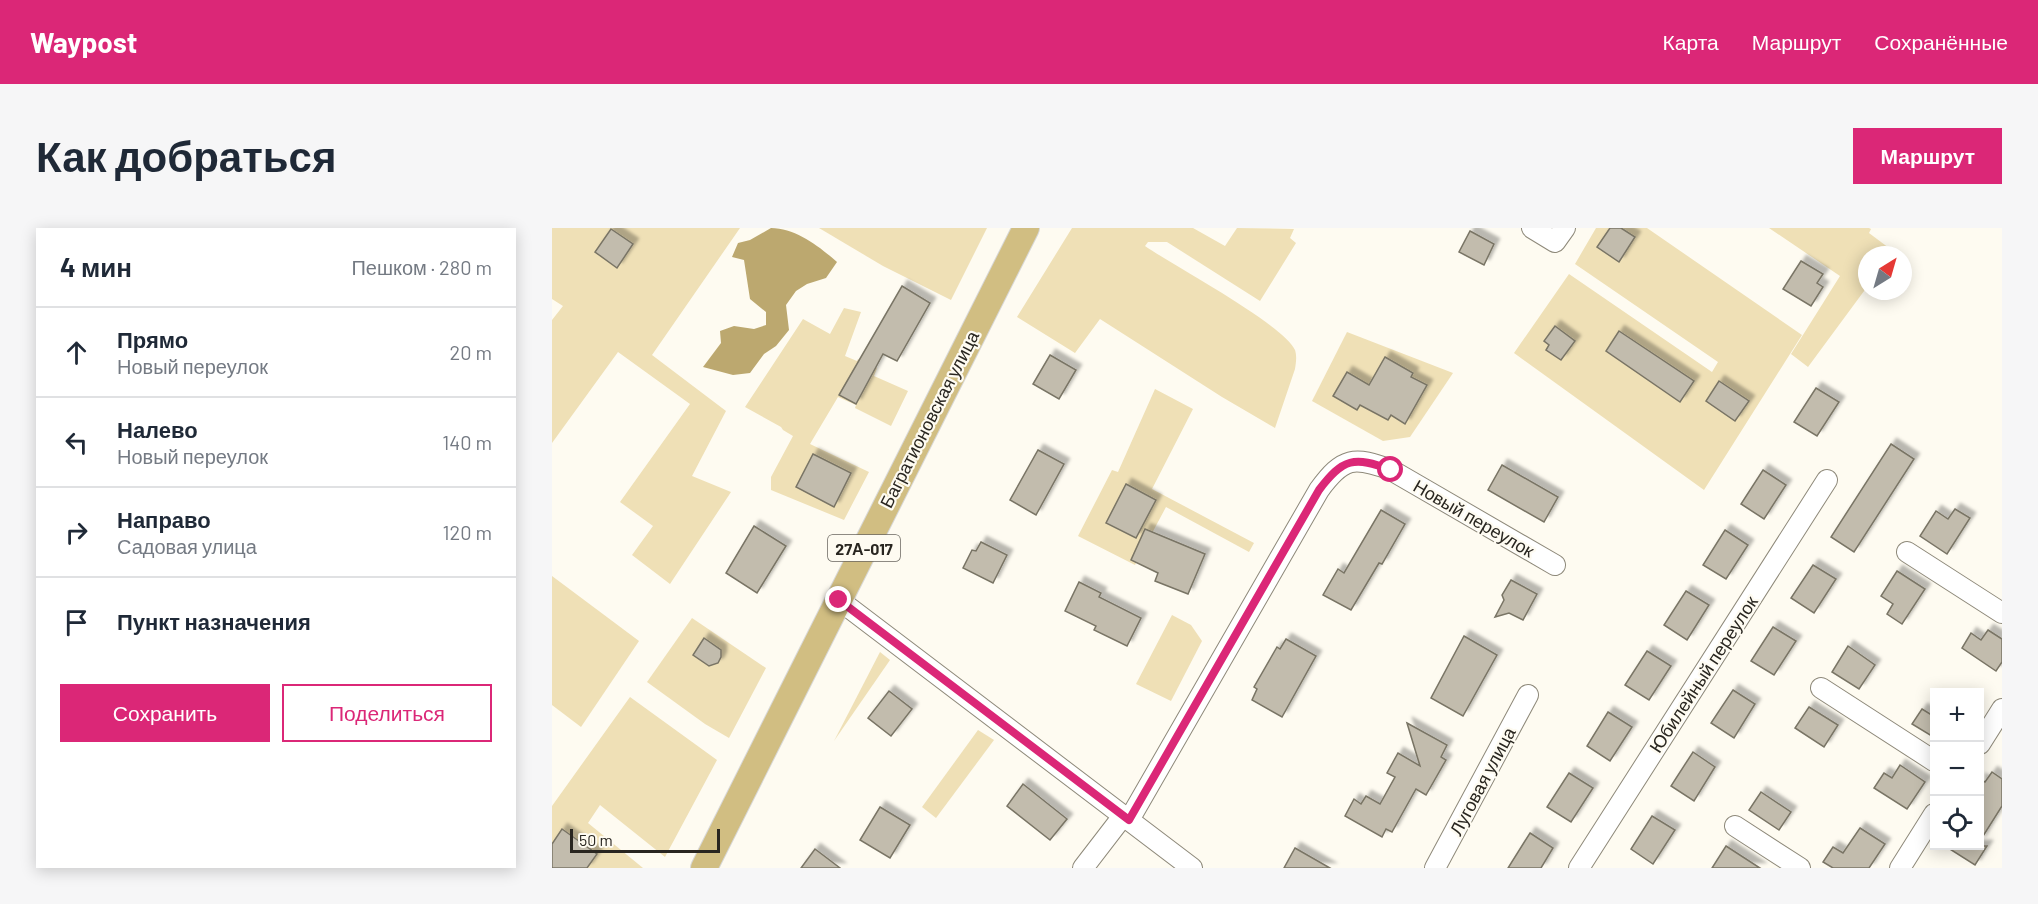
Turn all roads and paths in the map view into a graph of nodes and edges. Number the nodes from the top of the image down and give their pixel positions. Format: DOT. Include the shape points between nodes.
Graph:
graph roads {
  1 [pos="1026,228"];
  2 [pos="1532,228"];
  3 [pos="1565,228"];
  4 [pos="1827,480"];
  5 [pos="1907,552"];
  6 [pos="1555,565"];
  7 [pos="839,600"];
  8 [pos="2002,613"];
  9 [pos="1821,688"];
  10 [pos="1528,694"];
  11 [pos="2002,709"];
  12 [pos="1981,742"];
  13 [pos="1930,758"];
  14 [pos="1126,818"];
  15 [pos="1930,822"];
  16 [pos="1735,826"];
  17 [pos="704,868"];
  18 [pos="1083,868"];
  19 [pos="1192,868"];
  20 [pos="1435,868"];
  21 [pos="1579,868"];
  22 [pos="1800,868"];
  23 [pos="1900,868"];
  1 -- 7 [label="main road, Багратионовская улица / 27А-017"];
  2 -- 3 [label="street" via="1555,242"];
  4 -- 21 [label="street, Юбилейный переулок"];
  5 -- 8 [label="street"];
  6 -- 14 [label="street, Новый переулок" via="1391,470 1356,461 1343,464 1319,490"];
  7 -- 14 [label="street"];
  7 -- 17 [label="main road, Багратионовская улица / 27А-017"];
  9 -- 13 [label="street"];
  10 -- 20 [label="street, Луговая улица"];
  11 -- 12 [label="street"];
  14 -- 18 [label="street, Новый переулок"];
  14 -- 19 [label="street"];
  15 -- 23 [label="street"];
  16 -- 22 [label="street"];
}
